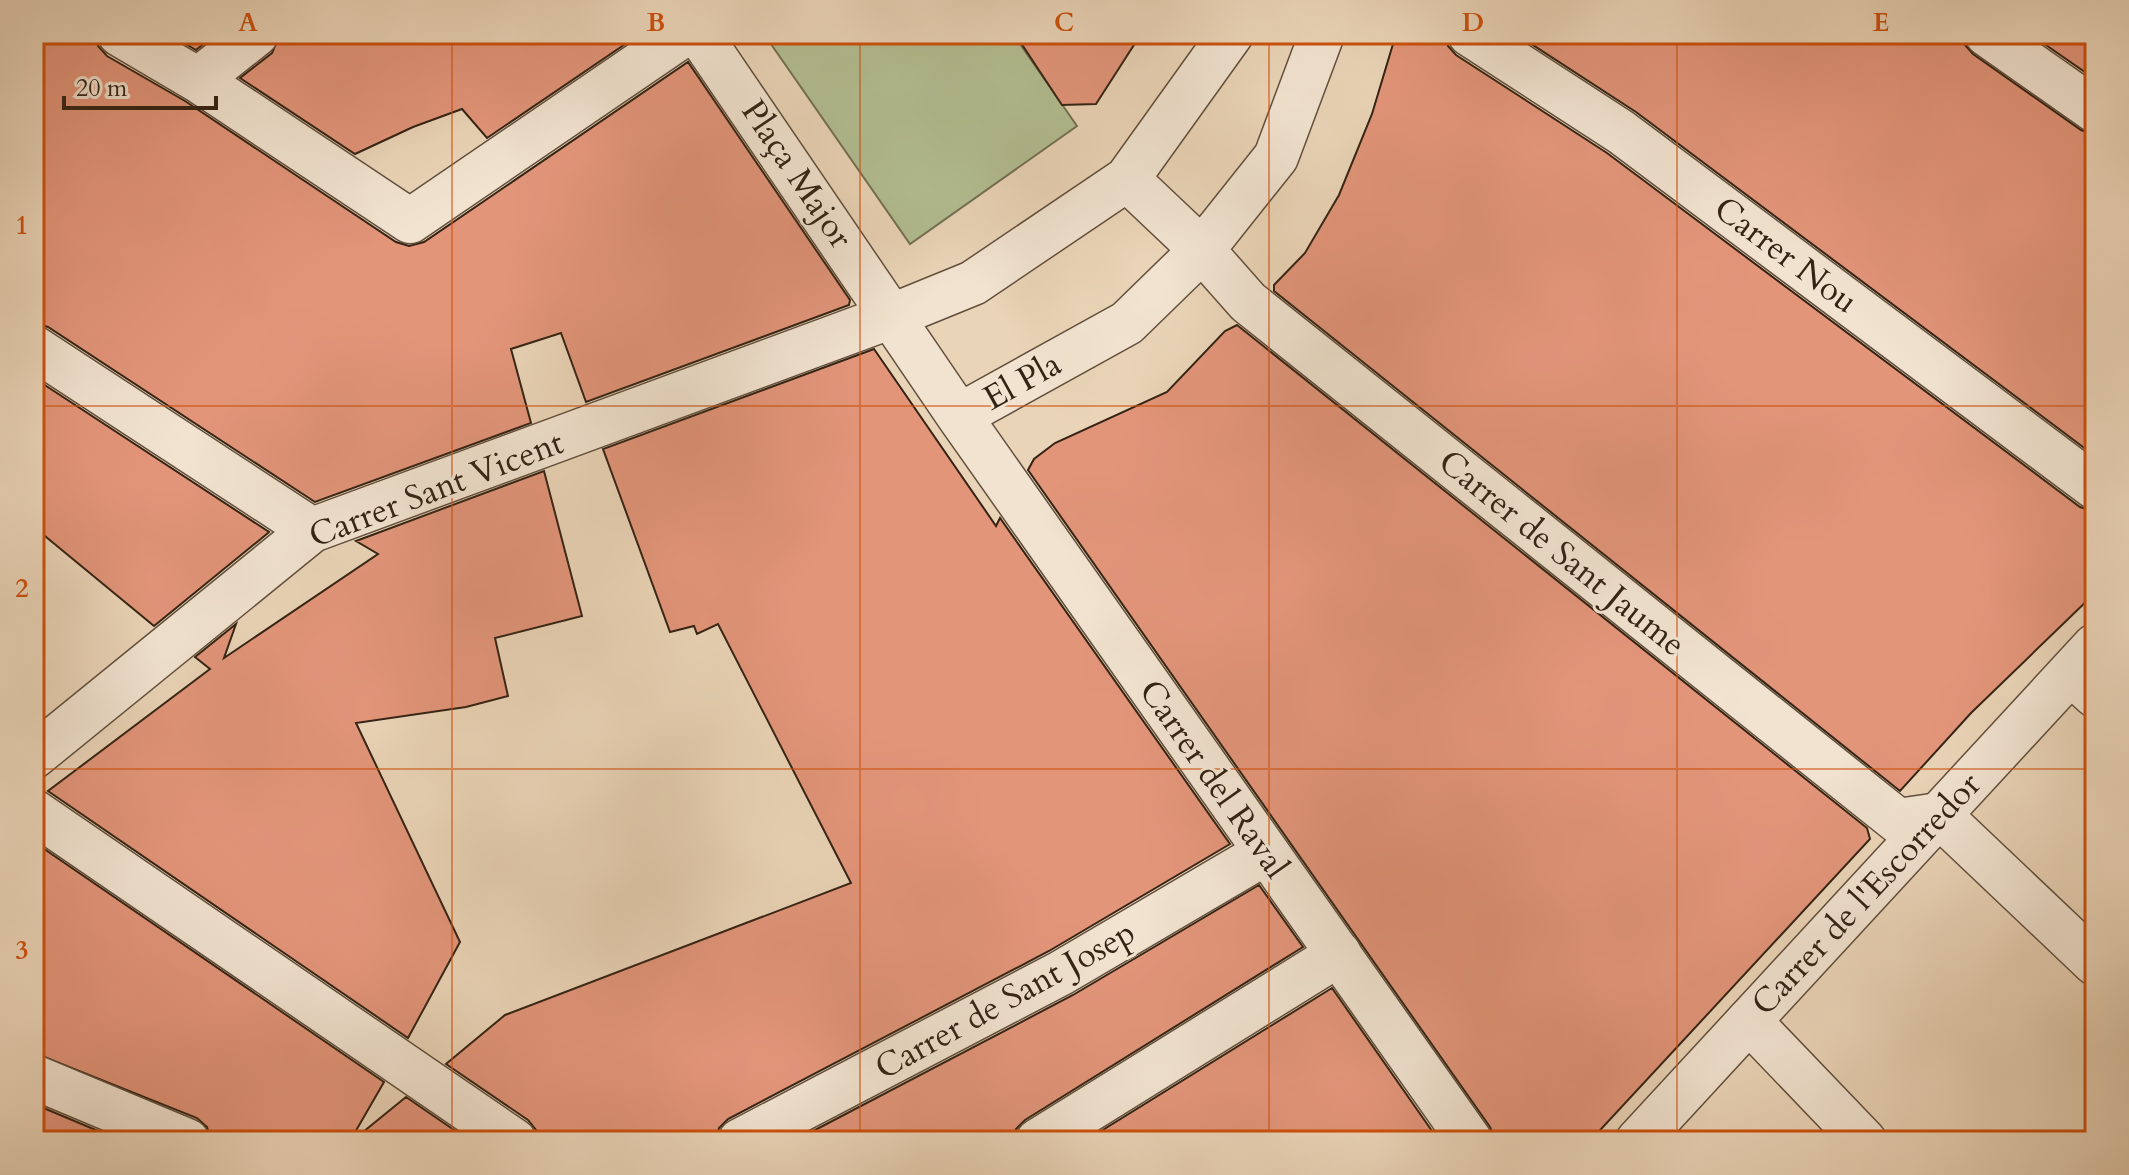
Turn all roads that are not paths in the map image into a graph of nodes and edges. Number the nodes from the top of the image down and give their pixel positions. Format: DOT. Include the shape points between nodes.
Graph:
graph roads {
  1 [pos="120,34"];
  2 [pos="256,34"];
  3 [pos="684,34"];
  4 [pos="699,34"];
  5 [pos="1231,34"];
  6 [pos="1322,34"];
  7 [pos="1470,34"];
  8 [pos="1987,34"];
  9 [pos="198,80"];
  10 [pos="2095,110"];
  11 [pos="1127,179"];
  12 [pos="1202,250"];
  13 [pos="892,316"];
  14 [pos="34,348"];
  15 [pos="959,416"];
  16 [pos="2095,487"];
  17 [pos="312,530"];
  18 [pos="2087,671"];
  19 [pos="34,756"];
  20 [pos="34,812"];
  21 [pos="1939,815"];
  22 [pos="1265,853"];
  23 [pos="1339,954"];
  24 [pos="2095,963"];
  25 [pos="1749,1021"];
  26 [pos="34,1077"];
  27 [pos="187,1141"];
  28 [pos="514,1141"];
  29 [pos="740,1141"];
  30 [pos="1038,1141"];
  31 [pos="1470,1141"];
  32 [pos="1638,1141"];
  33 [pos="1864,1141"];
  1 -- 9 [label="street"];
  2 -- 9 [label="street"];
  3 -- 9 [label="street" via="410,221"];
  4 -- 13 [label="street, Plaça Major"];
  5 -- 11 [label="street"];
  6 -- 12 [label="street, El Pla" via="1276,157"];
  7 -- 16 [label="street, Carrer Nou" via="1621,132"];
  8 -- 10 [label="street"];
  11 -- 12 [label="street"];
  11 -- 13 [label="street" via="973,283"];
  12 -- 15 [label="street, El Pla" via="1127,323"];
  12 -- 21 [label="street, Carrer de Sant Jaume" via="1248,302 1898,821"];
  13 -- 15 [label="street, El Pla"];
  13 -- 17 [label="street, Carrer Sant Vicent"];
  14 -- 17 [label="street"];
  15 -- 22 [label="street, Carrer del Raval"];
  17 -- 19 [label="street, Carrer Sant Vicent"];
  18 -- 21 [label="street, Carrer de l'Escorredor"];
  20 -- 28 [label="street"];
  21 -- 24 [label="street"];
  21 -- 25 [label="street, Carrer de l'Escorredor"];
  22 -- 23 [label="street, Carrer del Raval"];
  22 -- 29 [label="street, Carrer de Sant Josep" via="1061,973"];
  23 -- 30 [label="street"];
  23 -- 31 [label="street, Carrer del Raval"];
  25 -- 32 [label="street, Carrer de l'Escorredor"];
  25 -- 33 [label="street"];
  26 -- 27 [label="street"];
}
